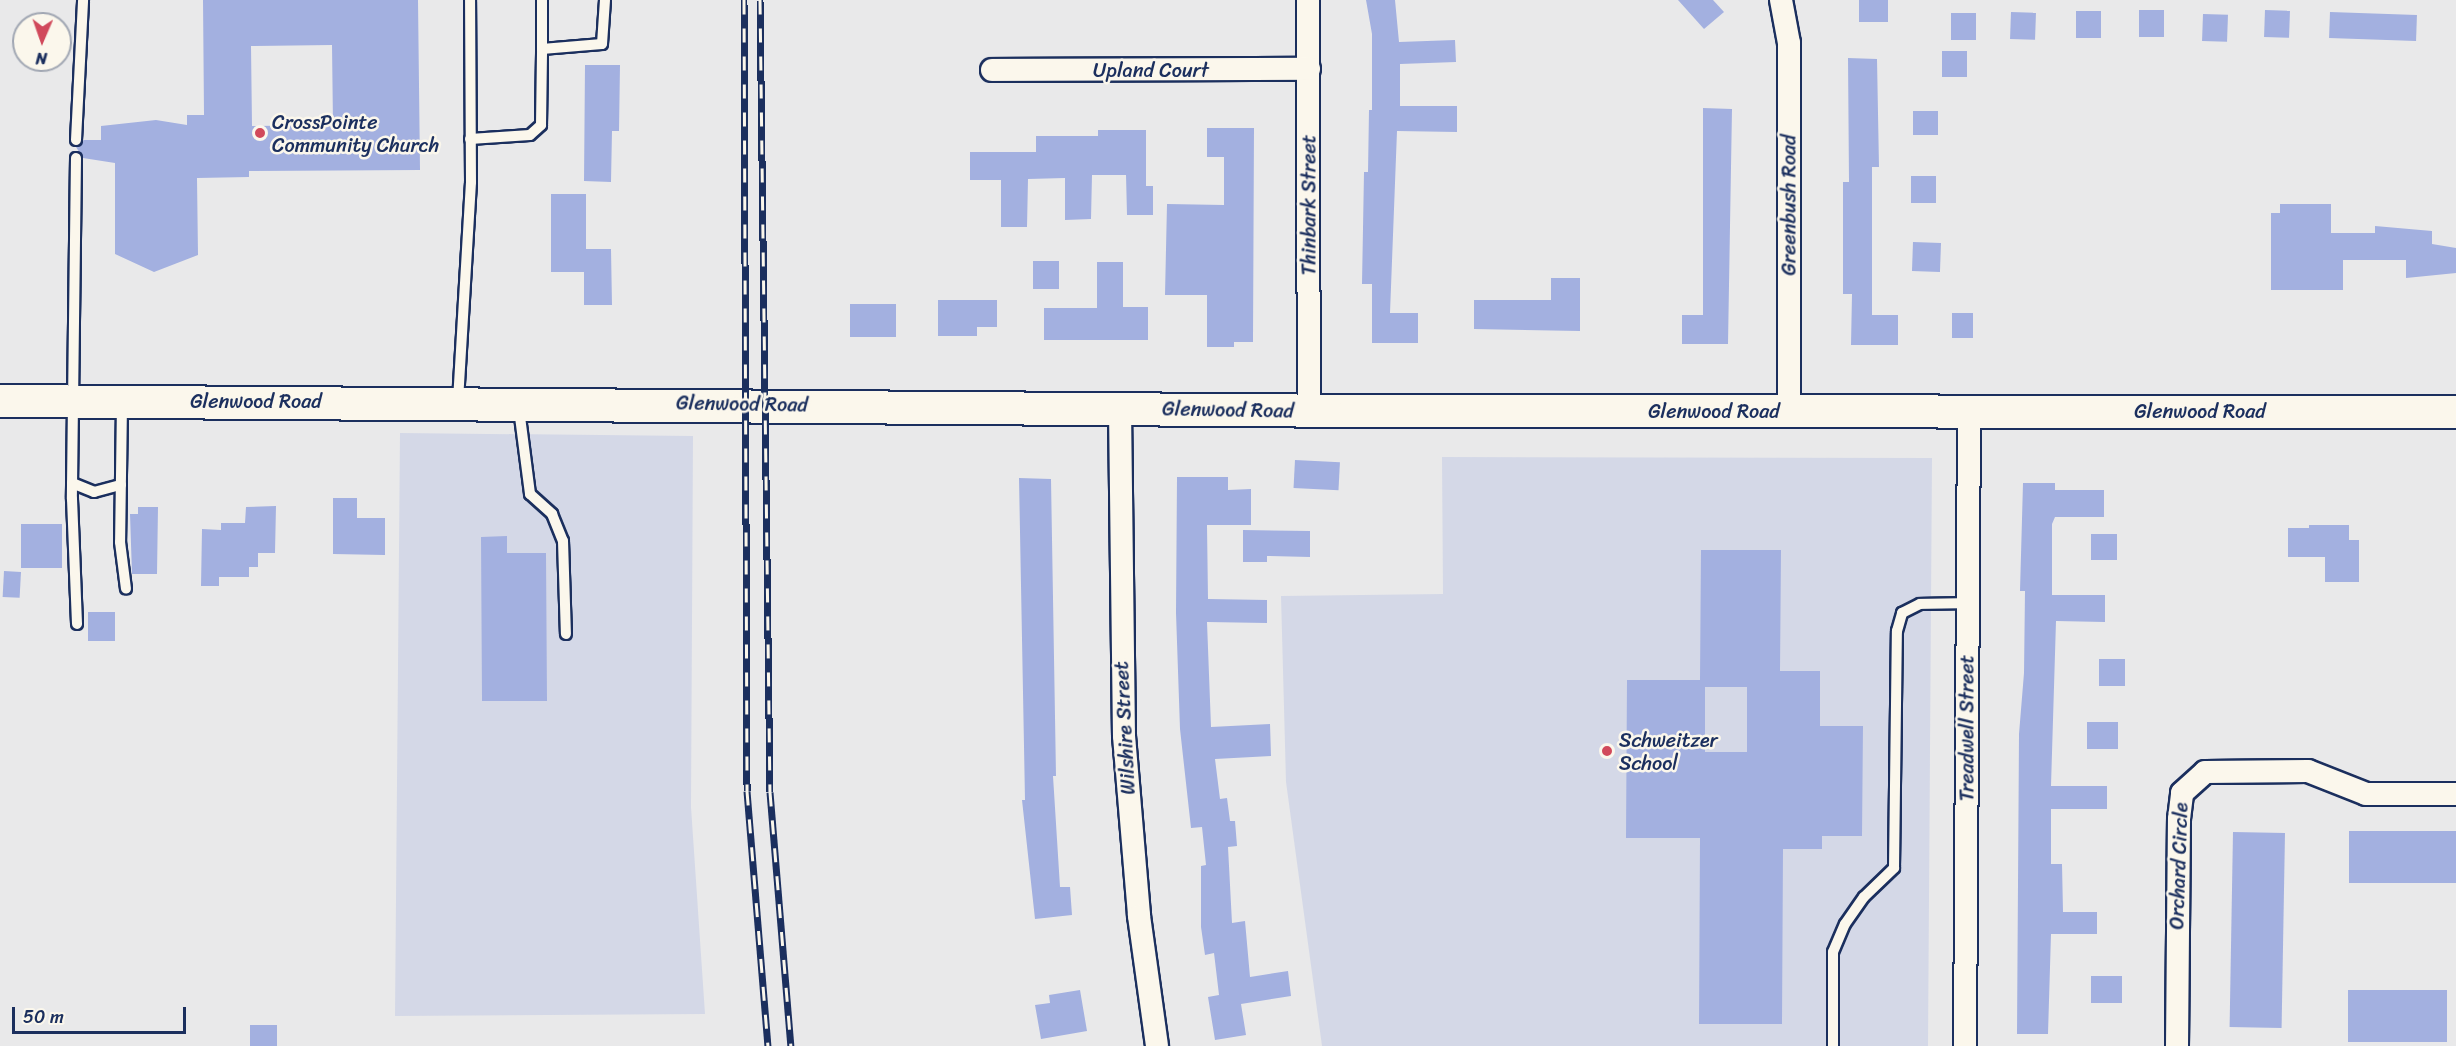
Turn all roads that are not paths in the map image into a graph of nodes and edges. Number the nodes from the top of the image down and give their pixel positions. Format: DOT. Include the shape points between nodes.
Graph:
graph roads {
  1 [pos="83,0"];
  2 [pos="470,0"];
  3 [pos="542,0"];
  4 [pos="605,0"];
  5 [pos="1308,0"];
  6 [pos="1781,0"];
  7 [pos="542,49"];
  8 [pos="1309,69"];
  9 [pos="992,70"];
  10 [pos="470,139"];
  11 [pos="76,140"];
  12 [pos="76,158"];
  13 [pos="0,401"];
  14 [pos="74,401"];
  15 [pos="122,401"];
  16 [pos="458,402"];
  17 [pos="518,402"];
  18 [pos="1120,409"];
  19 [pos="1309,411"];
  20 [pos="1789,411"];
  21 [pos="1969,411"];
  22 [pos="2456,412"];
  23 [pos="72,483"];
  24 [pos="121,485"];
  25 [pos="126,589"];
  26 [pos="1968,603"];
  27 [pos="77,624"];
  28 [pos="566,634"];
  29 [pos="2456,794"];
  30 [pos="1157,1046"];
  31 [pos="1833,1046"];
  32 [pos="1965,1046"];
  33 [pos="2176,1046"];
  1 -- 11 [label="lane"];
  2 -- 10 [label="lane"];
  3 -- 7 [label="lane"];
  4 -- 7 [label="lane" via="602,44"];
  5 -- 8 [label="street, Thinbark Street"];
  6 -- 20 [label="street, Greenbush Road" via="1789,43"];
  7 -- 10 [label="lane" via="541,125 530,135"];
  8 -- 9 [label="street, Upland Court"];
  8 -- 19 [label="street, Thinbark Street"];
  10 -- 16 [label="lane"];
  12 -- 14 [label="lane"];
  13 -- 14 [label="street, Glenwood Road"];
  14 -- 15 [label="street, Glenwood Road"];
  14 -- 23 [label="lane"];
  15 -- 16 [label="street, Glenwood Road"];
  15 -- 24 [label="lane"];
  16 -- 17 [label="street, Glenwood Road"];
  17 -- 18 [label="street, Glenwood Road"];
  17 -- 28 [label="lane" via="530,494 552,514 563,541"];
  18 -- 19 [label="street, Glenwood Road"];
  18 -- 30 [label="street, Wilshire Street" via="1124,736 1138,916"];
  19 -- 20 [label="street, Glenwood Road"];
  20 -- 21 [label="street, Glenwood Road"];
  21 -- 22 [label="street, Glenwood Road"];
  21 -- 26 [label="street, Treadwell Street"];
  23 -- 24 [label="lane" via="94,492"];
  23 -- 27 [label="lane"];
  24 -- 25 [label="lane" via="121,562"];
  26 -- 31 [label="lane" via="1920,604 1902,613 1897,631 1894,868 1864,897 1845,924 1833,952"];
  26 -- 32 [label="street, Treadwell Street"];
  29 -- 33 [label="street, Orchard Circle" via="2366,794 2308,771 2205,772 2182,793 2179,819"];
}
